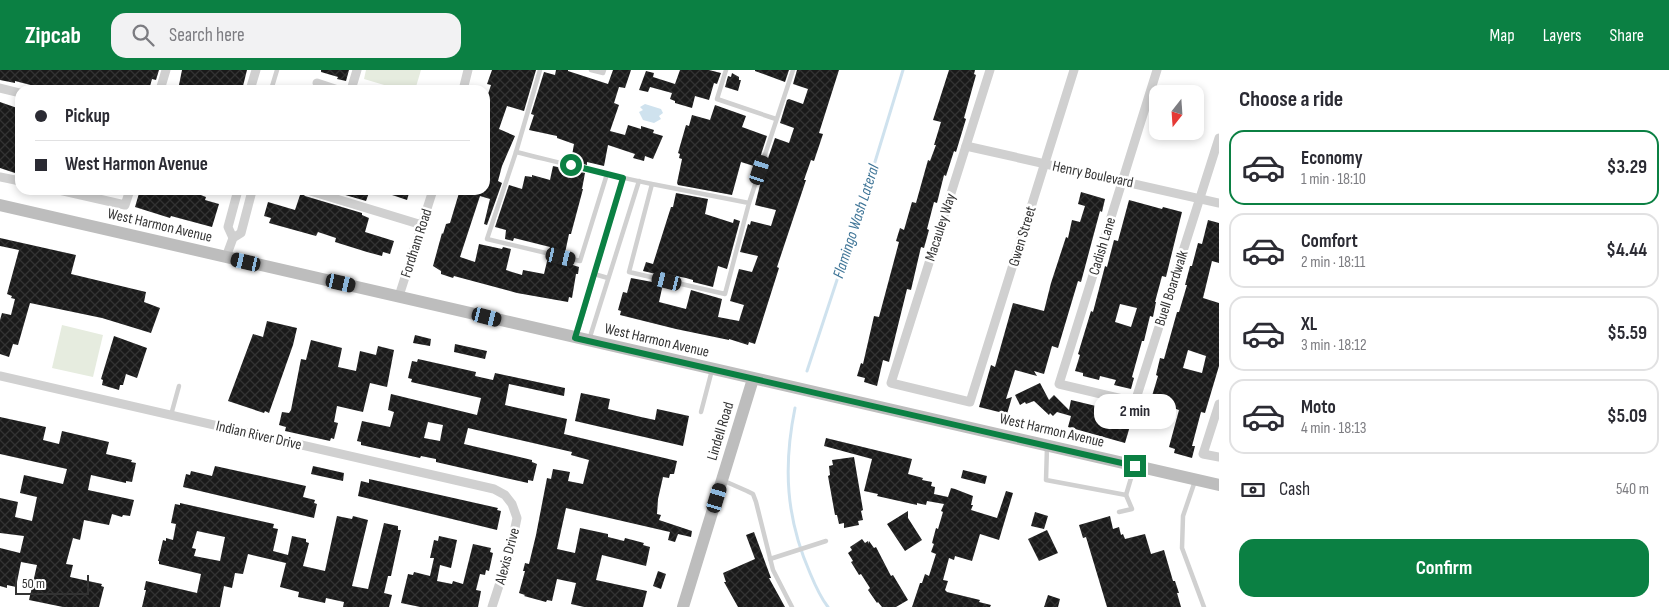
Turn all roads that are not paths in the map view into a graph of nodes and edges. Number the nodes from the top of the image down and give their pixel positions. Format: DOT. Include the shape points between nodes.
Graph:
graph roads {
  1 [pos="166,70"];
  2 [pos="256,70"];
  3 [pos="277,70"];
  4 [pos="357,70"];
  5 [pos="468,70"];
  6 [pos="540,70"];
  7 [pos="591,70"];
  8 [pos="604,70"];
  9 [pos="726,70"];
  10 [pos="793,70"];
  11 [pos="990,70"];
  12 [pos="1074,70"];
  13 [pos="1158,70"];
  14 [pos="317,84"];
  15 [pos="162,85"];
  16 [pos="252,85"];
  17 [pos="272,85"];
  18 [pos="320,85"];
  19 [pos="352,85"];
  20 [pos="464,85"];
  21 [pos="0,88"];
  22 [pos="15,92"];
  23 [pos="776,119"];
  24 [pos="1219,138"];
  25 [pos="966,146"];
  26 [pos="516,152"];
  27 [pos="1044,164"];
  28 [pos="607,174"];
  29 [pos="0,177"];
  30 [pos="623,178"];
  31 [pos="15,180"];
  32 [pos="1122,180"];
  33 [pos="639,181"];
  34 [pos="652,184"];
  35 [pos="80,195"];
  36 [pos="128,195"];
  37 [pos="237,195"];
  38 [pos="249,195"];
  39 [pos="323,195"];
  40 [pos="431,195"];
  41 [pos="1200,199"];
  42 [pos="749,203"];
  43 [pos="1219,203"];
  44 [pos="0,205"];
  45 [pos="422,225"];
  46 [pos="233,238"];
  47 [pos="226,257"];
  48 [pos="594,274"];
  49 [pos="608,278"];
  50 [pos="399,296"];
  51 [pos="575,338"];
  52 [pos="589,342"];
  53 [pos="712,370"];
  54 [pos="0,376"];
  55 [pos="753,379"];
  56 [pos="179,386"];
  57 [pos="1098,393"];
  58 [pos="970,402"];
  59 [pos="1219,404"];
  60 [pos="701,412"];
  61 [pos="171,415"];
  62 [pos="1047,446"];
  63 [pos="1219,457"];
  64 [pos="1135,466"];
  65 [pos="1196,479"];
  66 [pos="722,480"];
  67 [pos="1219,485"];
  68 [pos="1126,495"];
  69 [pos="512,504"];
  70 [pos="1119,512"];
  71 [pos="826,541"];
  72 [pos="770,559"];
  73 [pos="492,607"];
  74 [pos="683,607"];
  75 [pos="792,607"];
  76 [pos="1204,607"];
  1 -- 15 [label="street"];
  2 -- 16 [label="street"];
  3 -- 17 [label="lane"];
  4 -- 19 [label="street"];
  5 -- 20 [label="street"];
  6 -- 26 [label="lane"];
  7 -- 8 [label="lane" via="603,73"];
  9 -- 23 [label="lane" via="717,99"];
  10 -- 23 [label="lane"];
  11 -- 25 [label="street, Macauley Way"];
  12 -- 27 [label="street, Gwen Street"];
  13 -- 32 [label="street, Cadish Lane"];
  14 -- 18 [label="street"];
  21 -- 22 [label="street"];
  23 -- 42 [label="lane"];
  24 -- 41 [label="street, Buell Boardwalk"];
  25 -- 27 [label="street, Henry Boulevard"];
  25 -- 58 [label="street, Macauley Way" via="890,383"];
  26 -- 28 [label="lane"];
  26 -- 28 [label="lane" via="487,239 580,261"];
  27 -- 32 [label="street, Henry Boulevard"];
  27 -- 58 [label="street, Gwen Street"];
  28 -- 30 [label="lane"];
  29 -- 31 [label="street"];
  30 -- 33 [label="lane"];
  30 -- 48 [label="lane"];
  32 -- 41 [label="street, Henry Boulevard"];
  32 -- 57 [label="street, Cadish Lane" via="1059,384"];
  33 -- 34 [label="lane"];
  33 -- 49 [label="lane"];
  34 -- 42 [label="lane"];
  34 -- 42 [label="lane" via="629,272 725,294"];
  35 -- 36 [label="street" via="125,205"];
  37 -- 46 [label="street" via="228,227"];
  38 -- 46 [label="street" via="241,233"];
  39 -- 45 [label="street"];
  40 -- 45 [label="street, Fordham Road"];
  41 -- 43 [label="street, Henry Boulevard"];
  41 -- 57 [label="street, Buell Boardwalk" via="1135,402"];
  44 -- 47 [label="main road, West Harmon Avenue"];
  45 -- 50 [label="street, Fordham Road"];
  46 -- 47 [label="street"];
  47 -- 50 [label="main road, West Harmon Avenue"];
  48 -- 49 [label="lane"];
  48 -- 51 [label="lane"];
  49 -- 52 [label="lane"];
  50 -- 51 [label="main road, West Harmon Avenue"];
  51 -- 52 [label="main road, West Harmon Avenue"];
  52 -- 53 [label="main road, West Harmon Avenue"];
  53 -- 55 [label="main road, West Harmon Avenue"];
  53 -- 60 [label="lane"];
  54 -- 61 [label="street, Indian River Drive"];
  55 -- 62 [label="main road, West Harmon Avenue"];
  55 -- 66 [label="main road, Lindell Road"];
  56 -- 61 [label="lane"];
  59 -- 63 [label="street" via="1203,454"];
  61 -- 69 [label="street, Indian River Drive" via="494,489"];
  62 -- 64 [label="main road, West Harmon Avenue"];
  62 -- 68 [label="lane" via="1046,480"];
  64 -- 65 [label="main road, West Harmon Avenue"];
  64 -- 68 [label="lane"];
  65 -- 67 [label="main road, West Harmon Avenue"];
  65 -- 76 [label="lane" via="1183,516 1182,548"];
  66 -- 72 [label="lane" via="753,494"];
  66 -- 74 [label="main road, Lindell Road"];
  68 -- 70 [label="lane" via="1132,509"];
  69 -- 73 [label="street, Alexis Drive" via="517,518"];
  71 -- 72 [label="lane"];
  72 -- 75 [label="lane"];
}
